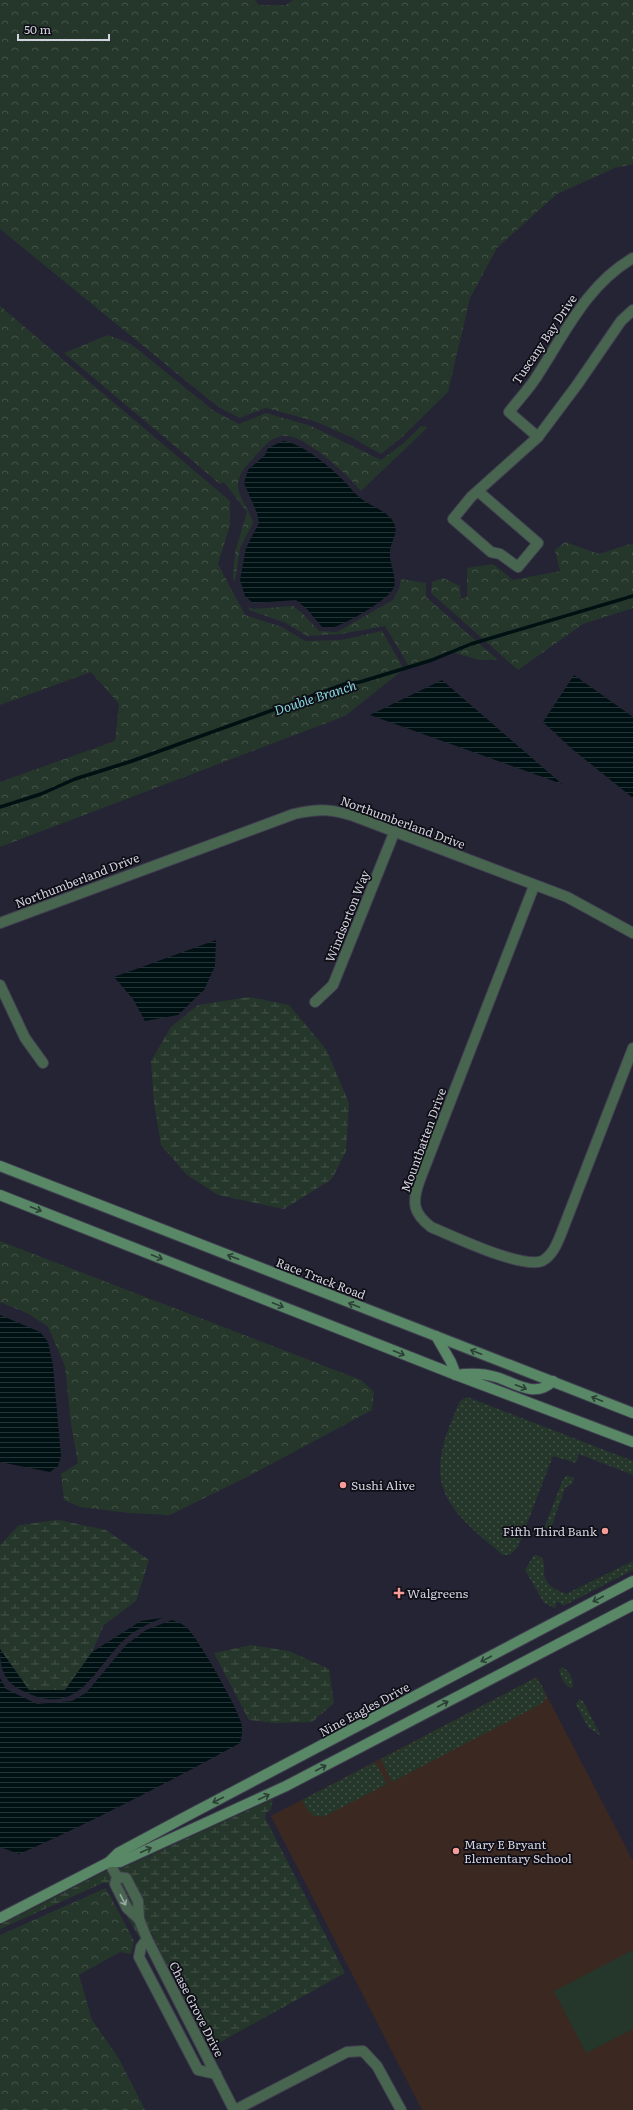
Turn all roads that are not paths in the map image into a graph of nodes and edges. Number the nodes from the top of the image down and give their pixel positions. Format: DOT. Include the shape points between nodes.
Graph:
graph roads {
  1 [pos="633,258"];
  2 [pos="633,310"];
  3 [pos="538,437"];
  4 [pos="478,492"];
  5 [pos="394,833"];
  6 [pos="534,886"];
  7 [pos="0,923"];
  8 [pos="633,933"];
  9 [pos="0,985"];
  10 [pos="315,1002"];
  11 [pos="633,1048"];
  12 [pos="43,1064"];
  13 [pos="0,1166"];
  14 [pos="0,1195"];
  15 [pos="436,1336"];
  16 [pos="456,1376"];
  17 [pos="553,1381"];
  18 [pos="633,1413"];
  19 [pos="633,1442"];
  20 [pos="633,1581"];
  21 [pos="633,1605"];
  22 [pos="278,1770"];
  23 [pos="286,1786"];
  24 [pos="109,1862"];
  25 [pos="0,1918"];
  26 [pos="147,1939"];
  27 [pos="216,2074"];
  28 [pos="235,2110"];
  29 [pos="401,2110"];
  1 -- 3 [label="street, Tuscany Bay Drive" via="589,294 538,375 509,412"];
  2 -- 3 [label="street" via="621,321 578,385"];
  3 -- 4 [label="street"];
  4 -- 4 [label="street" via="538,543 518,567 500,554 491,552 453,519"];
  5 -- 6 [label="street, Northumberland Drive" via="453,853"];
  5 -- 7 [label="street, Northumberland Drive" via="336,810 315,809 294,814"];
  5 -- 10 [label="street, Windsorton Way" via="333,985"];
  6 -- 8 [label="street, Northumberland Drive" via="566,897"];
  6 -- 11 [label="street, Mountbatten Drive" via="415,1195 415,1208 420,1219 431,1227 506,1257 531,1263 543,1260 554,1250"];
  9 -- 12 [label="street" via="24,1038"];
  15 -- 13 [label="main road, Race Track Road, one-way"];
  14 -- 16 [label="main road, one-way"];
  15 -- 16 [label="main road"];
  17 -- 15 [label="main road, Race Track Road, one-way"];
  16 -- 17 [label="main road, one-way" via="485,1374 534,1390 548,1386"];
  16 -- 19 [label="main road"];
  18 -- 17 [label="main road, Race Track Road, one-way"];
  20 -- 22 [label="main road, Nine Eagles Drive, one-way"];
  23 -- 21 [label="main road, Nine Eagles Drive, one-way"];
  22 -- 23 [label="main road"];
  22 -- 24 [label="main road, Nine Eagles Drive, one-way" via="118,1853"];
  24 -- 23 [label="main road, Nine Eagles Drive, one-way" via="120,1862"];
  24 -- 25 [label="main road, Nine Eagles Drive"];
  24 -- 26 [label="street, Chase Grove Drive" via="117,1877 126,1878 138,1901 139,1918"];
  26 -- 27 [label="street, Chase Grove Drive"];
  26 -- 27 [label="street" via="141,1947 139,1957 198,2070"];
  27 -- 28 [label="street, Chase Grove Drive"];
  28 -- 29 [label="street" via="347,2052 363,2051 377,2066"];
}
